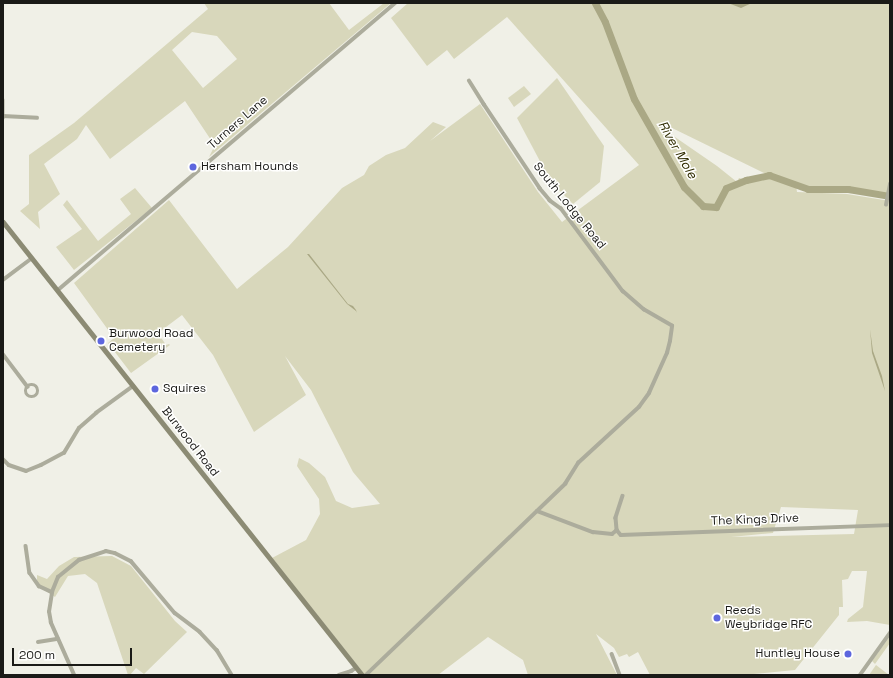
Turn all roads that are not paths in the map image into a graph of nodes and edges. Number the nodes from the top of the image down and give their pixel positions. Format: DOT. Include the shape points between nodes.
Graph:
graph roads {
  1 [pos="395,3"];
  2 [pos="469,81"];
  3 [pos="3,100"];
  4 [pos="3,117"];
  5 [pos="37,118"];
  6 [pos="890,184"];
  7 [pos="890,188"];
  8 [pos="886,205"];
  9 [pos="3,222"];
  10 [pos="32,258"];
  11 [pos="3,280"];
  12 [pos="58,290"];
  13 [pos="3,354"];
  14 [pos="133,386"];
  15 [pos="28,387"];
  16 [pos="3,459"];
  17 [pos="623,496"];
  18 [pos="537,511"];
  19 [pos="890,525"];
  20 [pos="617,530"];
  21 [pos="612,534"];
  22 [pos="621,535"];
  23 [pos="26,546"];
  24 [pos="52,592"];
  25 [pos="890,633"];
  26 [pos="58,639"];
  27 [pos="38,642"];
  28 [pos="612,654"];
  29 [pos="356,668"];
  30 [pos="74,675"];
  31 [pos="232,675"];
  32 [pos="339,675"];
  33 [pos="362,675"];
  34 [pos="366,675"];
  35 [pos="620,675"];
  36 [pos="860,675"];
  1 -- 12 [label="street, Turners Lane"];
  2 -- 18 [label="street, South Lodge Road" via="540,189 561,209 623,292 644,310 672,326 667,353 639,407 578,463 565,484"];
  3 -- 4 [label="street"];
  4 -- 5 [label="street"];
  6 -- 7 [label="street"];
  7 -- 8 [label="street"];
  9 -- 10 [label="street, Burwood Road"];
  10 -- 11 [label="street"];
  10 -- 12 [label="street, Burwood Road"];
  12 -- 14 [label="street, Burwood Road"];
  13 -- 15 [label="street"];
  14 -- 16 [label="street" via="79,428 64,453 26,471 9,465"];
  14 -- 29 [label="street, Burwood Road"];
  17 -- 20 [label="street" via="616,518"];
  18 -- 21 [label="street, The Kings Drive" via="593,532"];
  18 -- 34 [label="street"];
  19 -- 22 [label="street, The Kings Drive"];
  20 -- 21 [label="street"];
  20 -- 22 [label="street"];
  21 -- 22 [label="street, The Kings Drive"];
  23 -- 24 [label="street" via="30,573 40,586"];
  24 -- 26 [label="street" via="49,612"];
  24 -- 31 [label="street" via="58,577 79,560 106,551 126,557 175,613 200,632 217,650"];
  25 -- 36 [label="street"];
  26 -- 27 [label="street"];
  26 -- 30 [label="street"];
  28 -- 35 [label="street"];
  29 -- 32 [label="street"];
  29 -- 33 [label="street, Burwood Road"];
}
